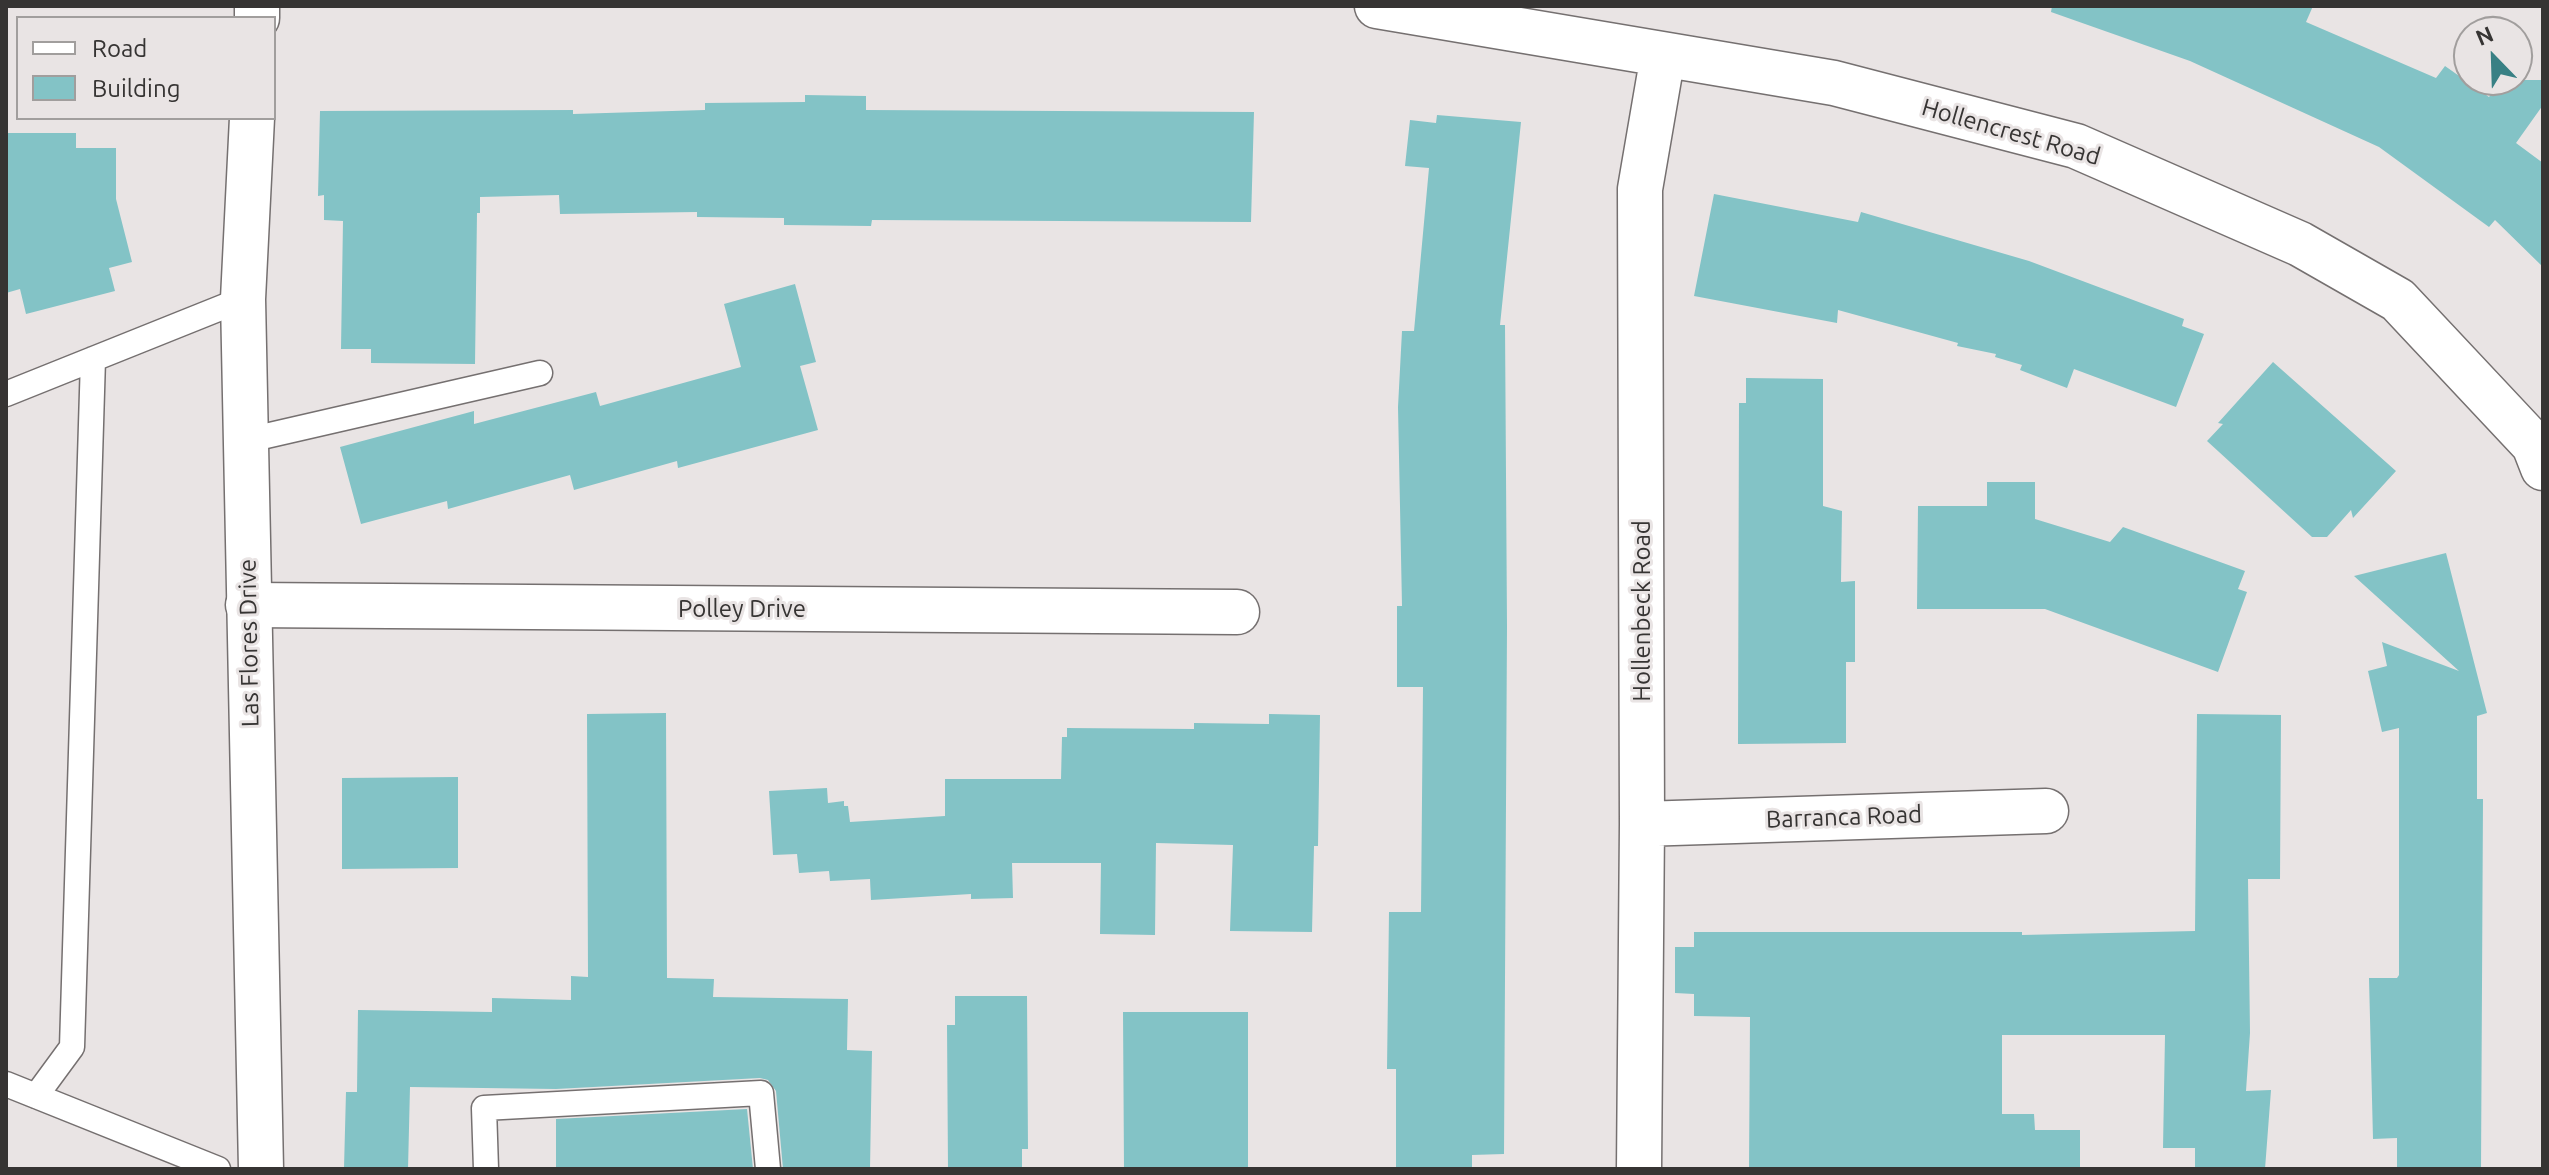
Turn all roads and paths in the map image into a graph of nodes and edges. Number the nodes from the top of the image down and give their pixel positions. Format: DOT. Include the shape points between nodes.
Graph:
graph roads {
  1 [pos="1377,6"];
  2 [pos="1663,55"];
  3 [pos="252,120"];
  4 [pos="243,299"];
  5 [pos="93,359"];
  6 [pos="540,373"];
  7 [pos="6,394"];
  8 [pos="244,441"];
  9 [pos="2543,468"];
  10 [pos="248,605"];
  11 [pos="1237,612"];
  12 [pos="2046,811"];
  13 [pos="1642,824"];
  14 [pos="6,1084"];
  15 [pos="36,1096"];
  16 [pos="218,1169"];
  17 [pos="261,1169"];
  18 [pos="486,1169"];
  19 [pos="768,1169"];
  20 [pos="1639,1169"];
  1 -- 2 [label="street, Hollencrest Road"];
  2 -- 9 [label="street, Hollencrest Road" via="1834,83 2076,146 2300,244 2398,300 2534,445"];
  2 -- 13 [label="street, Hollenbeck Road" via="1640,189"];
  3 -- 4 [label="street, Las Flores Drive"];
  4 -- 5 [label="lane"];
  4 -- 8 [label="street, Las Flores Drive"];
  5 -- 7 [label="lane"];
  5 -- 15 [label="lane" via="72,1047"];
  6 -- 8 [label="lane"];
  8 -- 10 [label="street, Las Flores Drive"];
  10 -- 11 [label="street, Polley Drive"];
  10 -- 17 [label="street, Las Flores Drive"];
  12 -- 13 [label="street, Barranca Road"];
  13 -- 20 [label="street, Hollenbeck Road"];
  14 -- 15 [label="lane"];
  15 -- 16 [label="lane"];
  18 -- 19 [label="lane" via="484,1108 761,1093"];
}
